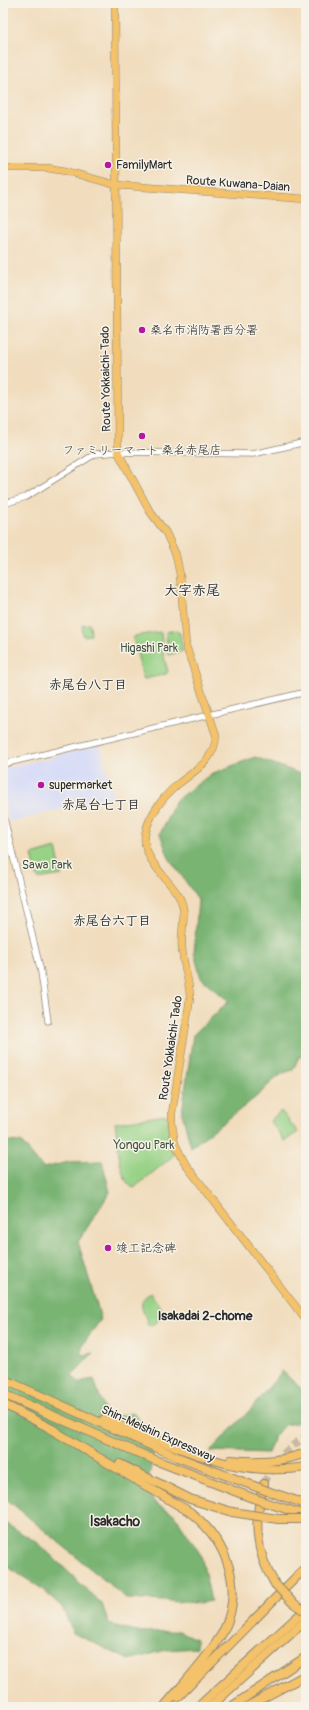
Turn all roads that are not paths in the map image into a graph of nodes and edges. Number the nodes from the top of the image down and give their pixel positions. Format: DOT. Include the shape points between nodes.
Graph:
graph roads {
  1 [pos="115,3"];
  2 [pos="3,168"];
  3 [pos="116,185"];
  4 [pos="306,199"];
  5 [pos="306,442"];
  6 [pos="118,452"];
  7 [pos="3,504"];
  8 [pos="306,692"];
  9 [pos="210,715"];
  10 [pos="3,764"];
  11 [pos="3,814"];
  12 [pos="48,1021"];
  13 [pos="306,1320"];
  14 [pos="3,1379"];
  15 [pos="3,1394"];
  16 [pos="3,1404"];
  17 [pos="64,1406"];
  18 [pos="49,1428"];
  19 [pos="306,1453"];
  20 [pos="197,1455"];
  21 [pos="306,1467"];
  22 [pos="264,1484"];
  23 [pos="306,1504"];
  24 [pos="305,1516"];
  25 [pos="306,1567"];
  26 [pos="306,1611"];
  27 [pos="306,1620"];
  28 [pos="306,1657"];
  29 [pos="306,1675"];
  30 [pos="164,1707"];
  31 [pos="168,1707"];
  32 [pos="198,1707"];
  33 [pos="210,1707"];
  34 [pos="231,1707"];
  35 [pos="246,1707"];
  1 -- 3 [label="main road, Route Yokkaichi-Tado"];
  2 -- 3 [label="main road, Route Kuwana-Daian" via="66,170"];
  3 -- 4 [label="main road, Route Kuwana-Daian"];
  3 -- 6 [label="main road, Route Yokkaichi-Tado"];
  5 -- 6 [label="street" via="253,454"];
  6 -- 7 [label="street" via="95,454 26,496"];
  6 -- 9 [label="main road, Route Yokkaichi-Tado" via="176,555 186,646"];
  8 -- 9 [label="street"];
  9 -- 10 [label="street"];
  9 -- 13 [label="main road, Route Yokkaichi-Tado" via="216,735 212,753 204,764 166,796 154,813 145,835 149,856 178,894 184,909 181,946 190,999 172,1113 173,1133 186,1165"];
  11 -- 12 [label="street" via="40,972"];
  14 -- 17 [label="highway, Shin-Meishin Expressway"];
  15 -- 24 [label="highway, Shin-Meishin Expressway, bridge" via="155,1460"];
  16 -- 18 [label="highway"];
  17 -- 20 [label="highway" via="109,1420"];
  17 -- 23 [label="highway, Shin-Meishin Expressway, bridge" via="177,1457"];
  18 -- 24 [label="highway, bridge" via="208,1506 278,1519"];
  18 -- 30 [label="highway" via="190,1512 210,1530 224,1553 230,1570 232,1590 230,1610 223,1632"];
  19 -- 20 [label="highway" via="289,1459 267,1462"];
  20 -- 21 [label="highway" via="221,1463 256,1469 282,1470"];
  22 -- 26 [label="highway, bridge" via="257,1512 258,1541 264,1564 275,1584 292,1602"];
  25 -- 31 [label="highway"];
  26 -- 32 [label="highway"];
  27 -- 33 [label="highway"];
  28 -- 34 [label="highway"];
  29 -- 35 [label="highway"];
}
